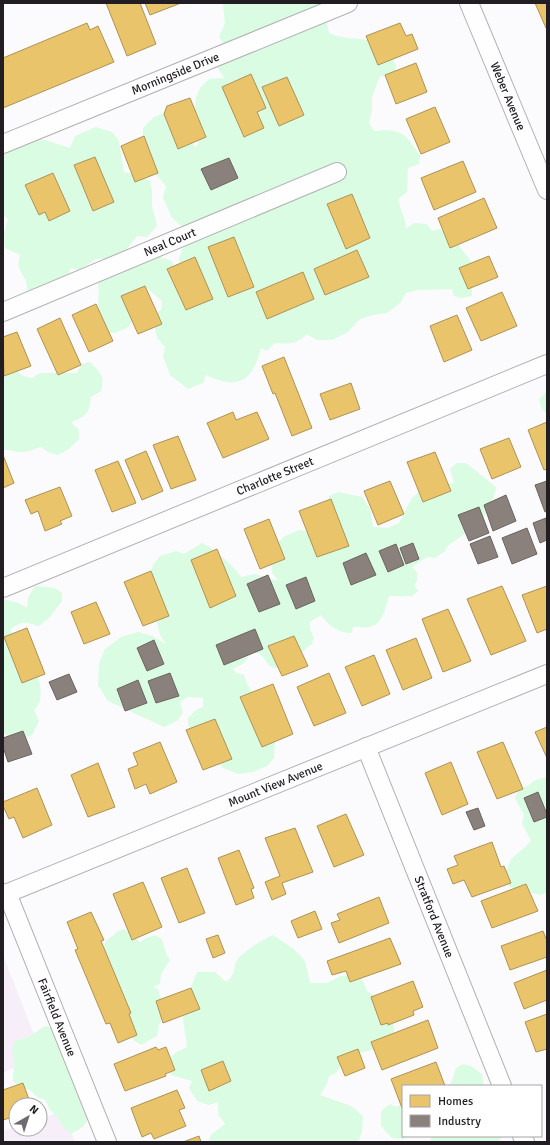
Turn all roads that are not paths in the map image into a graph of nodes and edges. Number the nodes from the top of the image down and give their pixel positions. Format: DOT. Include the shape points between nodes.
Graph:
graph roads {
  1 [pos="348,3"];
  2 [pos="469,3"];
  3 [pos="3,144"];
  4 [pos="337,172"];
  5 [pos="547,190"];
  6 [pos="3,312"];
  7 [pos="547,364"];
  8 [pos="3,588"];
  9 [pos="547,674"];
  10 [pos="366,747"];
  11 [pos="5,894"];
  12 [pos="502,1085"];
  13 [pos="107,1142"];
  1 -- 3 [label="street, Morningside Drive"];
  2 -- 5 [label="street, Weber Avenue"];
  4 -- 6 [label="street, Neal Court"];
  7 -- 8 [label="street, Charlotte Street"];
  9 -- 10 [label="street, Mount View Avenue"];
  10 -- 11 [label="street, Mount View Avenue"];
  10 -- 12 [label="street, Stratford Avenue"];
  11 -- 13 [label="street, Fairfield Avenue"];
}
